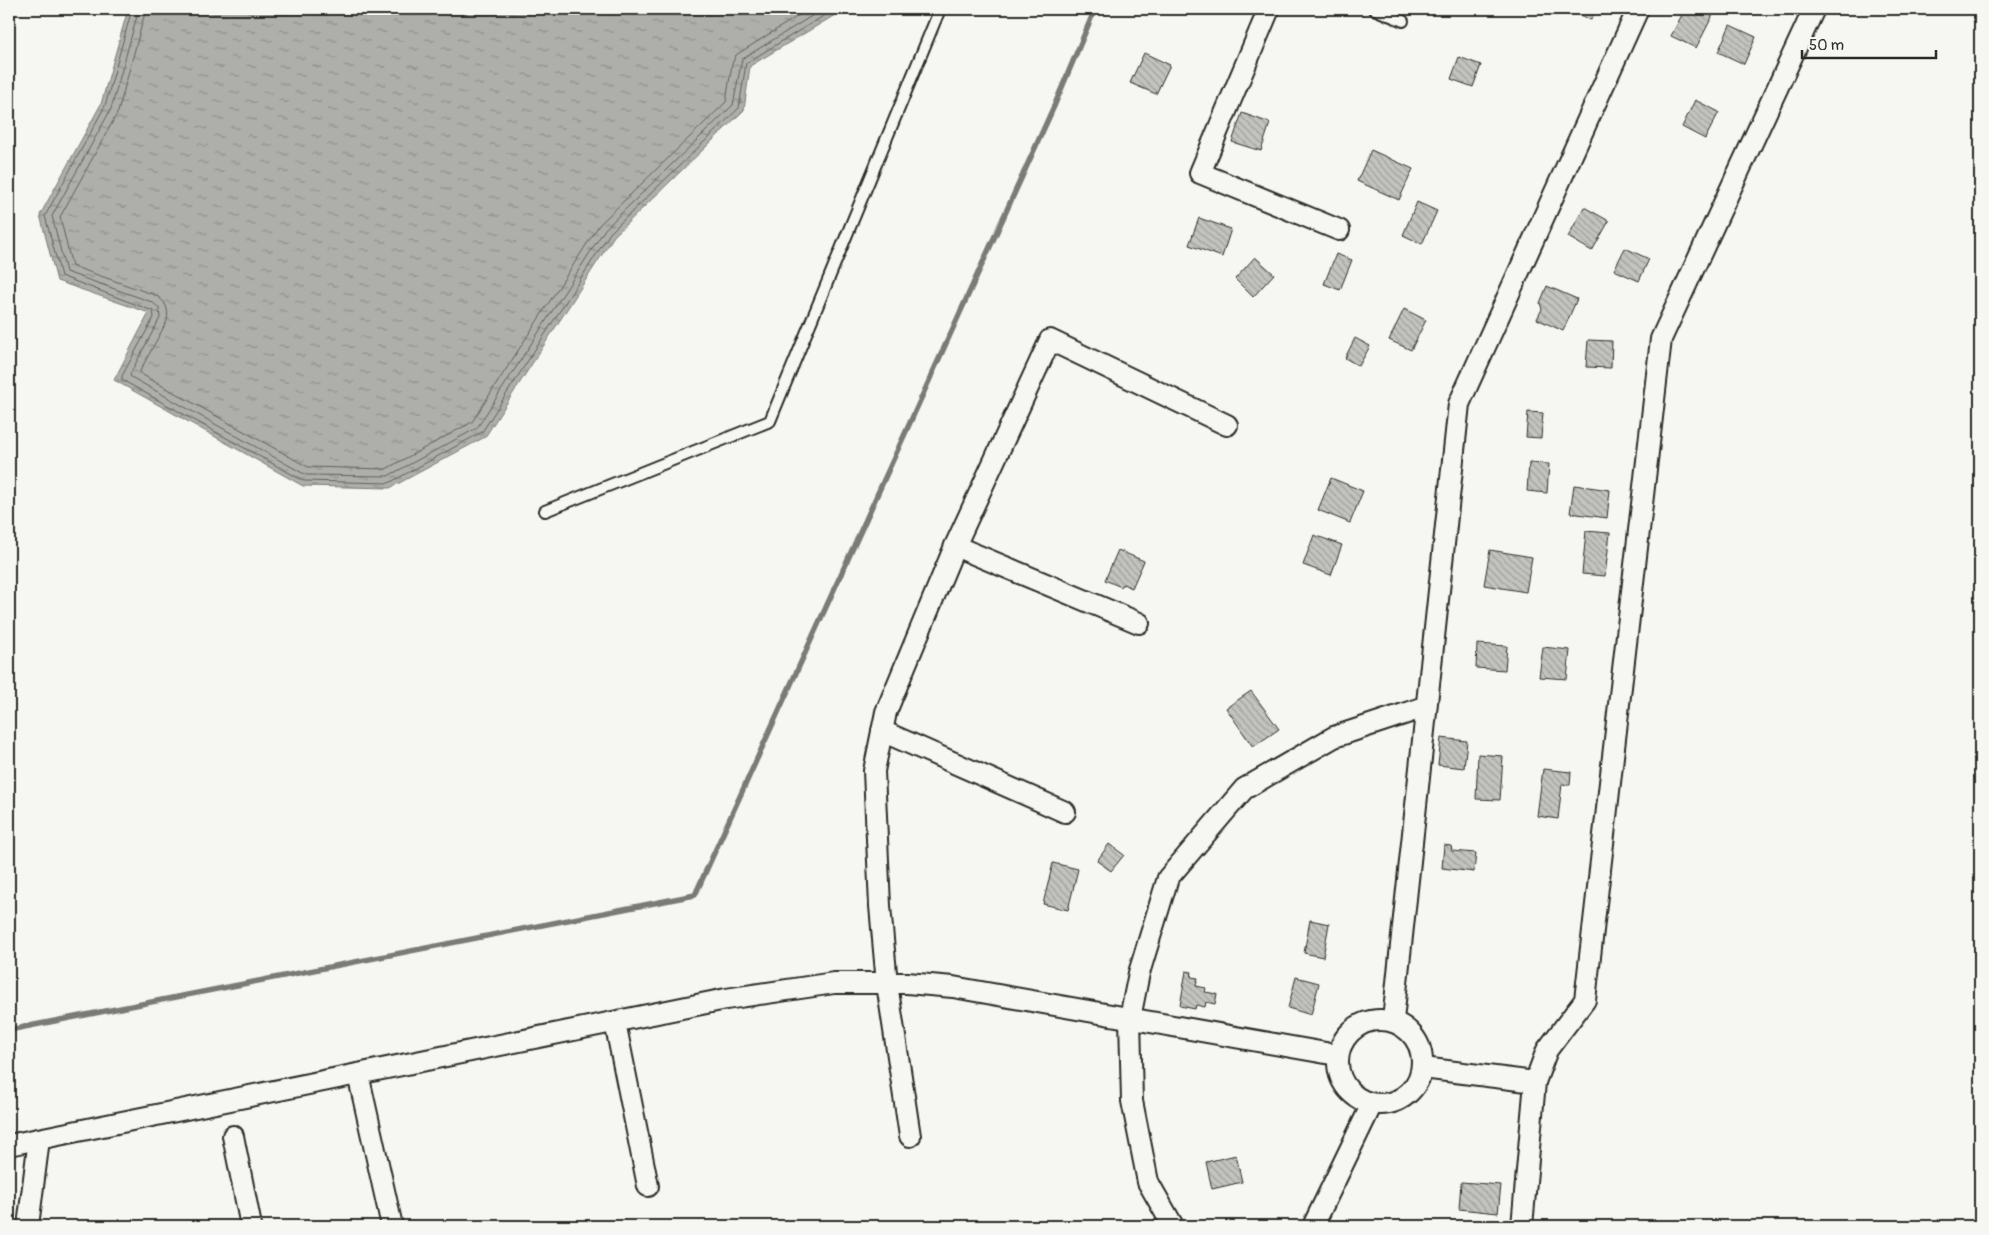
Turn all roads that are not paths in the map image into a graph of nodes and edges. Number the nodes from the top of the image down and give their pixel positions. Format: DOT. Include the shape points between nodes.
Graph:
graph roads {
  1 [pos="940,9"];
  2 [pos="1268,9"];
  3 [pos="1374,9"];
  4 [pos="1638,9"];
  5 [pos="1814,9"];
  6 [pos="1403,21"];
  7 [pos="1339,230"];
  8 [pos="1227,425"];
  9 [pos="545,512"];
  10 [pos="955,546"];
  11 [pos="1140,623"];
  12 [pos="1426,707"];
  13 [pos="882,731"];
  14 [pos="1065,812"];
  15 [pos="887,984"];
  16 [pos="1130,1018"];
  17 [pos="1393,1020"];
  18 [pos="615,1022"];
  19 [pos="1337,1054"];
  20 [pos="1423,1068"];
  21 [pos="358,1074"];
  22 [pos="1535,1082"];
  23 [pos="1372,1104"];
  24 [pos="233,1136"];
  25 [pos="910,1136"];
  26 [pos="39,1139"];
  27 [pos="9,1144"];
  28 [pos="648,1186"];
  29 [pos="28,1226"];
  30 [pos="250,1226"];
  31 [pos="392,1226"];
  32 [pos="1173,1226"];
  33 [pos="1313,1226"];
  34 [pos="1522,1226"];
  1 -- 9 [label="lane" via="770,421"];
  2 -- 7 [label="street" via="1200,173"];
  3 -- 6 [label="lane"];
  4 -- 12 [label="street" via="1460,404"];
  5 -- 22 [label="street" via="1661,339 1586,1000 1546,1050"];
  8 -- 10 [label="street" via="1050,340"];
  10 -- 11 [label="street"];
  10 -- 13 [label="street" via="886,712"];
  12 -- 16 [label="street" via="1334,737 1244,789 1168,878 1139,973"];
  12 -- 17 [label="street"];
  13 -- 14 [label="street"];
  13 -- 15 [label="street" via="874,771"];
  15 -- 16 [label="street" via="953,987"];
  15 -- 18 [label="street" via="824,985 726,999"];
  15 -- 25 [label="street"];
  16 -- 19 [label="street"];
  16 -- 32 [label="street" via="1132,1101 1148,1182"];
  17 -- 19 [label="street" via="1368,1020 1348,1033"];
  17 -- 20 [label="street" via="1417,1039"];
  18 -- 21 [label="street"];
  18 -- 28 [label="street"];
  19 -- 23 [label="street" via="1340,1076 1352,1094"];
  20 -- 22 [label="street"];
  20 -- 23 [label="street" via="1414,1089 1395,1102"];
  21 -- 26 [label="street"];
  21 -- 31 [label="street"];
  22 -- 34 [label="street"];
  23 -- 33 [label="street"];
  24 -- 30 [label="street"];
  26 -- 27 [label="street"];
  26 -- 29 [label="street"];
}
